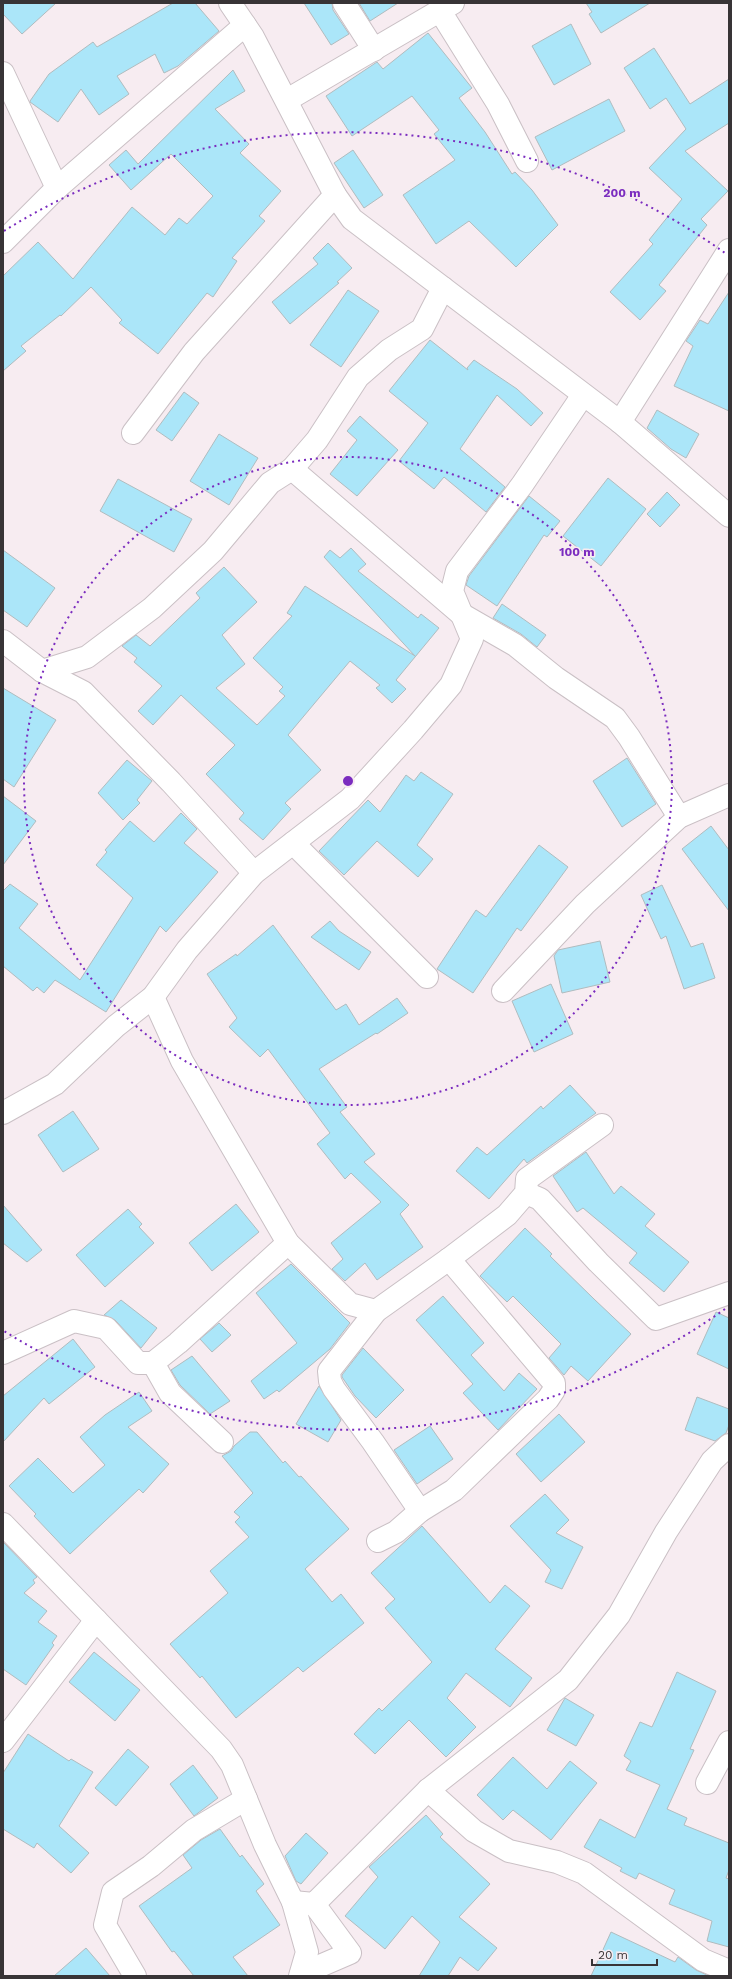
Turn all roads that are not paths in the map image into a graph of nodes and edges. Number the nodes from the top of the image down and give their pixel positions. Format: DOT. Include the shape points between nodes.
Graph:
graph roads {
  1 [pos="230,3"];
  2 [pos="344,3"];
  3 [pos="446,7"];
  4 [pos="245,25"];
  5 [pos="374,50"];
  6 [pos="3,73"];
  7 [pos="287,100"];
  8 [pos="528,161"];
  9 [pos="57,188"];
  10 [pos="335,195"];
  11 [pos="3,242"];
  12 [pos="729,250"];
  13 [pos="443,288"];
  14 [pos="583,395"];
  15 [pos="620,422"];
  16 [pos="133,433"];
  17 [pos="292,469"];
  18 [pos="729,516"];
  19 [pos="461,614"];
  20 [pos="3,641"];
  21 [pos="81,659"];
  22 [pos="42,671"];
  23 [pos="84,692"];
  24 [pos="729,795"];
  25 [pos="679,817"];
  26 [pos="293,843"];
  27 [pos="254,873"];
  28 [pos="427,977"];
  29 [pos="503,991"];
  30 [pos="154,997"];
  31 [pos="3,1113"];
  32 [pos="602,1125"];
  33 [pos="526,1193"];
  34 [pos="288,1243"];
  35 [pos="449,1259"];
  36 [pos="729,1293"];
  37 [pos="376,1310"];
  38 [pos="3,1353"];
  39 [pos="153,1363"];
  40 [pos="222,1442"];
  41 [pos="729,1445"];
  42 [pos="420,1511"];
  43 [pos="3,1524"];
  44 [pos="378,1541"];
  45 [pos="96,1620"];
  46 [pos="3,1741"];
  47 [pos="729,1742"];
  48 [pos="707,1783"];
  49 [pos="428,1790"];
  50 [pos="246,1799"];
  51 [pos="304,1903"];
  52 [pos="729,1971"];
  53 [pos="301,1975"];
  54 [pos="135,1976"];
  1 -- 4 [label="street"];
  2 -- 5 [label="street"];
  3 -- 5 [label="street"];
  3 -- 8 [label="street"];
  4 -- 7 [label="street"];
  4 -- 9 [label="street"];
  5 -- 7 [label="street"];
  6 -- 9 [label="street"];
  7 -- 10 [label="street"];
  9 -- 11 [label="street"];
  10 -- 13 [label="street" via="352,219"];
  10 -- 16 [label="street" via="194,352"];
  12 -- 15 [label="street"];
  13 -- 14 [label="street"];
  13 -- 17 [label="street" via="422,330 389,350 358,377 317,440"];
  14 -- 15 [label="street"];
  14 -- 19 [label="street" via="522,485 456,572 452,591"];
  15 -- 18 [label="street"];
  17 -- 19 [label="street"];
  17 -- 21 [label="street" via="270,483 212,551 152,608"];
  19 -- 25 [label="street" via="515,645 556,678 615,718 630,737"];
  19 -- 26 [label="street" via="472,639 451,684 414,730 350,798"];
  20 -- 22 [label="street"];
  21 -- 22 [label="street"];
  21 -- 23 [label="street"];
  22 -- 23 [label="street"];
  23 -- 27 [label="street"];
  24 -- 25 [label="street"];
  25 -- 29 [label="street" via="585,904"];
  26 -- 27 [label="street"];
  26 -- 28 [label="street"];
  27 -- 30 [label="street" via="188,950"];
  30 -- 31 [label="street" via="116,1026 55,1084"];
  30 -- 34 [label="street" via="182,1062"];
  32 -- 33 [label="street" via="527,1179"];
  33 -- 35 [label="street" via="507,1215"];
  33 -- 36 [label="street" via="540,1198 598,1262 656,1319"];
  34 -- 37 [label="street" via="350,1304"];
  34 -- 39 [label="street"];
  35 -- 37 [label="street"];
  35 -- 42 [label="street" via="554,1383 554,1390 548,1399 454,1490"];
  37 -- 42 [label="street" via="329,1372 330,1381"];
  38 -- 39 [label="street" via="74,1321 106,1328 138,1363"];
  39 -- 40 [label="street" via="170,1393"];
  41 -- 49 [label="street" via="712,1461 666,1532 619,1615 568,1680"];
  42 -- 44 [label="street" via="396,1532"];
  43 -- 45 [label="street"];
  45 -- 46 [label="street"];
  45 -- 50 [label="street" via="220,1749 232,1766"];
  47 -- 48 [label="street"];
  49 -- 51 [label="street"];
  49 -- 52 [label="street" via="474,1831 509,1851 557,1862 584,1873 702,1960"];
  50 -- 51 [label="street" via="265,1845"];
  50 -- 54 [label="street" via="194,1830 151,1866 112,1892 105,1925"];
  51 -- 53 [label="street" via="307,1952"];
  51 -- 53 [label="street" via="350,1953"];
}
